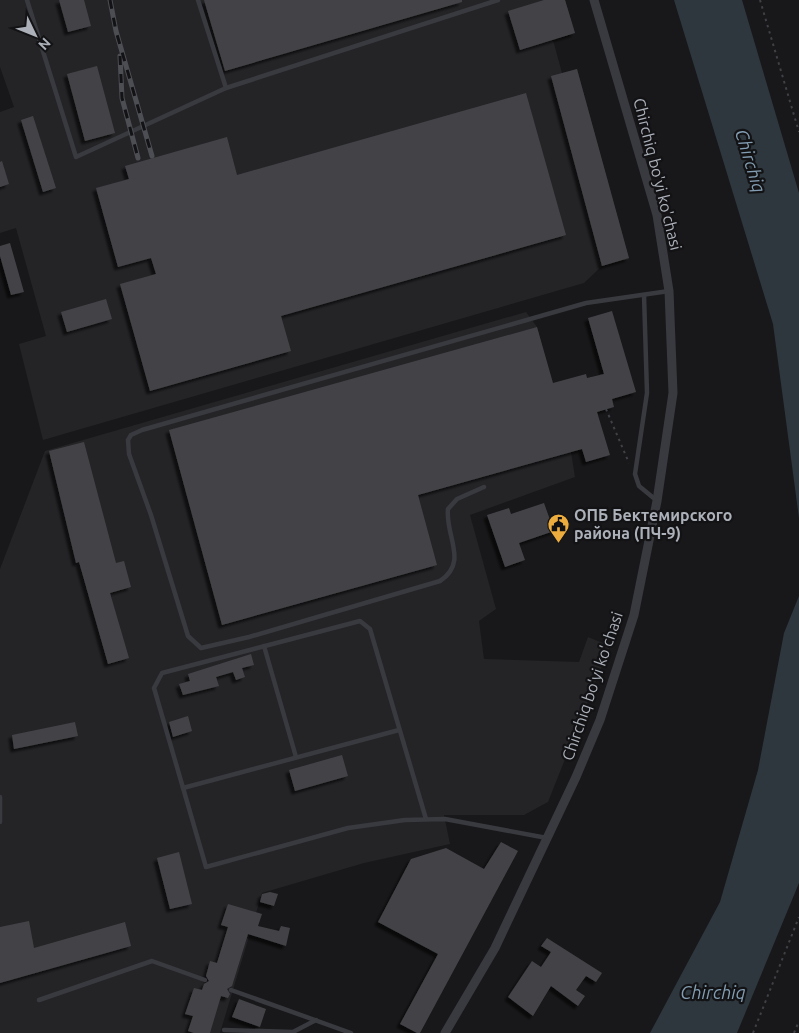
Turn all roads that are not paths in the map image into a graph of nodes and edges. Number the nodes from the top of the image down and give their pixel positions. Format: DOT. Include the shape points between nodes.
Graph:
graph roads {
  1 [pos="27,0"];
  2 [pos="198,0"];
  3 [pos="498,0"];
  4 [pos="594,0"];
  5 [pos="226,88"];
  6 [pos="669,291"];
  7 [pos="644,295"];
  8 [pos="484,487"];
  9 [pos="657,501"];
  10 [pos="264,646"];
  11 [pos="398,730"];
  12 [pos="296,757"];
  13 [pos="183,788"];
  14 [pos="0,797"];
  15 [pos="426,820"];
  16 [pos="0,822"];
  17 [pos="548,838"];
  18 [pos="205,980"];
  19 [pos="231,990"];
  20 [pos="39,1000"];
  21 [pos="316,1020"];
  22 [pos="224,1030"];
  23 [pos="351,1033"];
  24 [pos="445,1033"];
  1 -- 5 [label="lane" via="76,157"];
  2 -- 5 [label="lane"];
  3 -- 5 [label="lane"];
  4 -- 6 [label="street, Chirchiq bo'yi ko'chasi" via="656,215"];
  6 -- 7 [label="lane"];
  6 -- 9 [label="street, Chirchiq bo'yi ko'chasi" via="673,392"];
  7 -- 8 [label="lane" via="577,305 142,430 128,440 129,454 152,515 188,636 201,648 440,581 449,575 456,559 448,528 448,509 457,499"];
  7 -- 9 [label="lane" via="647,393 635,474 639,486"];
  9 -- 17 [label="street, Chirchiq bo'yi ko'chasi" via="634,615 618,668 590,744"];
  10 -- 11 [label="lane" via="360,621 370,629"];
  10 -- 12 [label="lane"];
  10 -- 13 [label="lane" via="162,673 154,688"];
  11 -- 12 [label="lane"];
  11 -- 15 [label="lane"];
  12 -- 13 [label="lane"];
  13 -- 15 [label="lane" via="206,867 348,828"];
  14 -- 16 [label="lane"];
  15 -- 17 [label="lane" via="445,819"];
  17 -- 24 [label="street, Chirchiq bo'yi ko'chasi" via="495,948"];
  18 -- 20 [label="lane" via="152,961"];
  19 -- 21 [label="lane"];
  21 -- 22 [label="lane" via="293,1032"];
  21 -- 23 [label="lane"];
}
